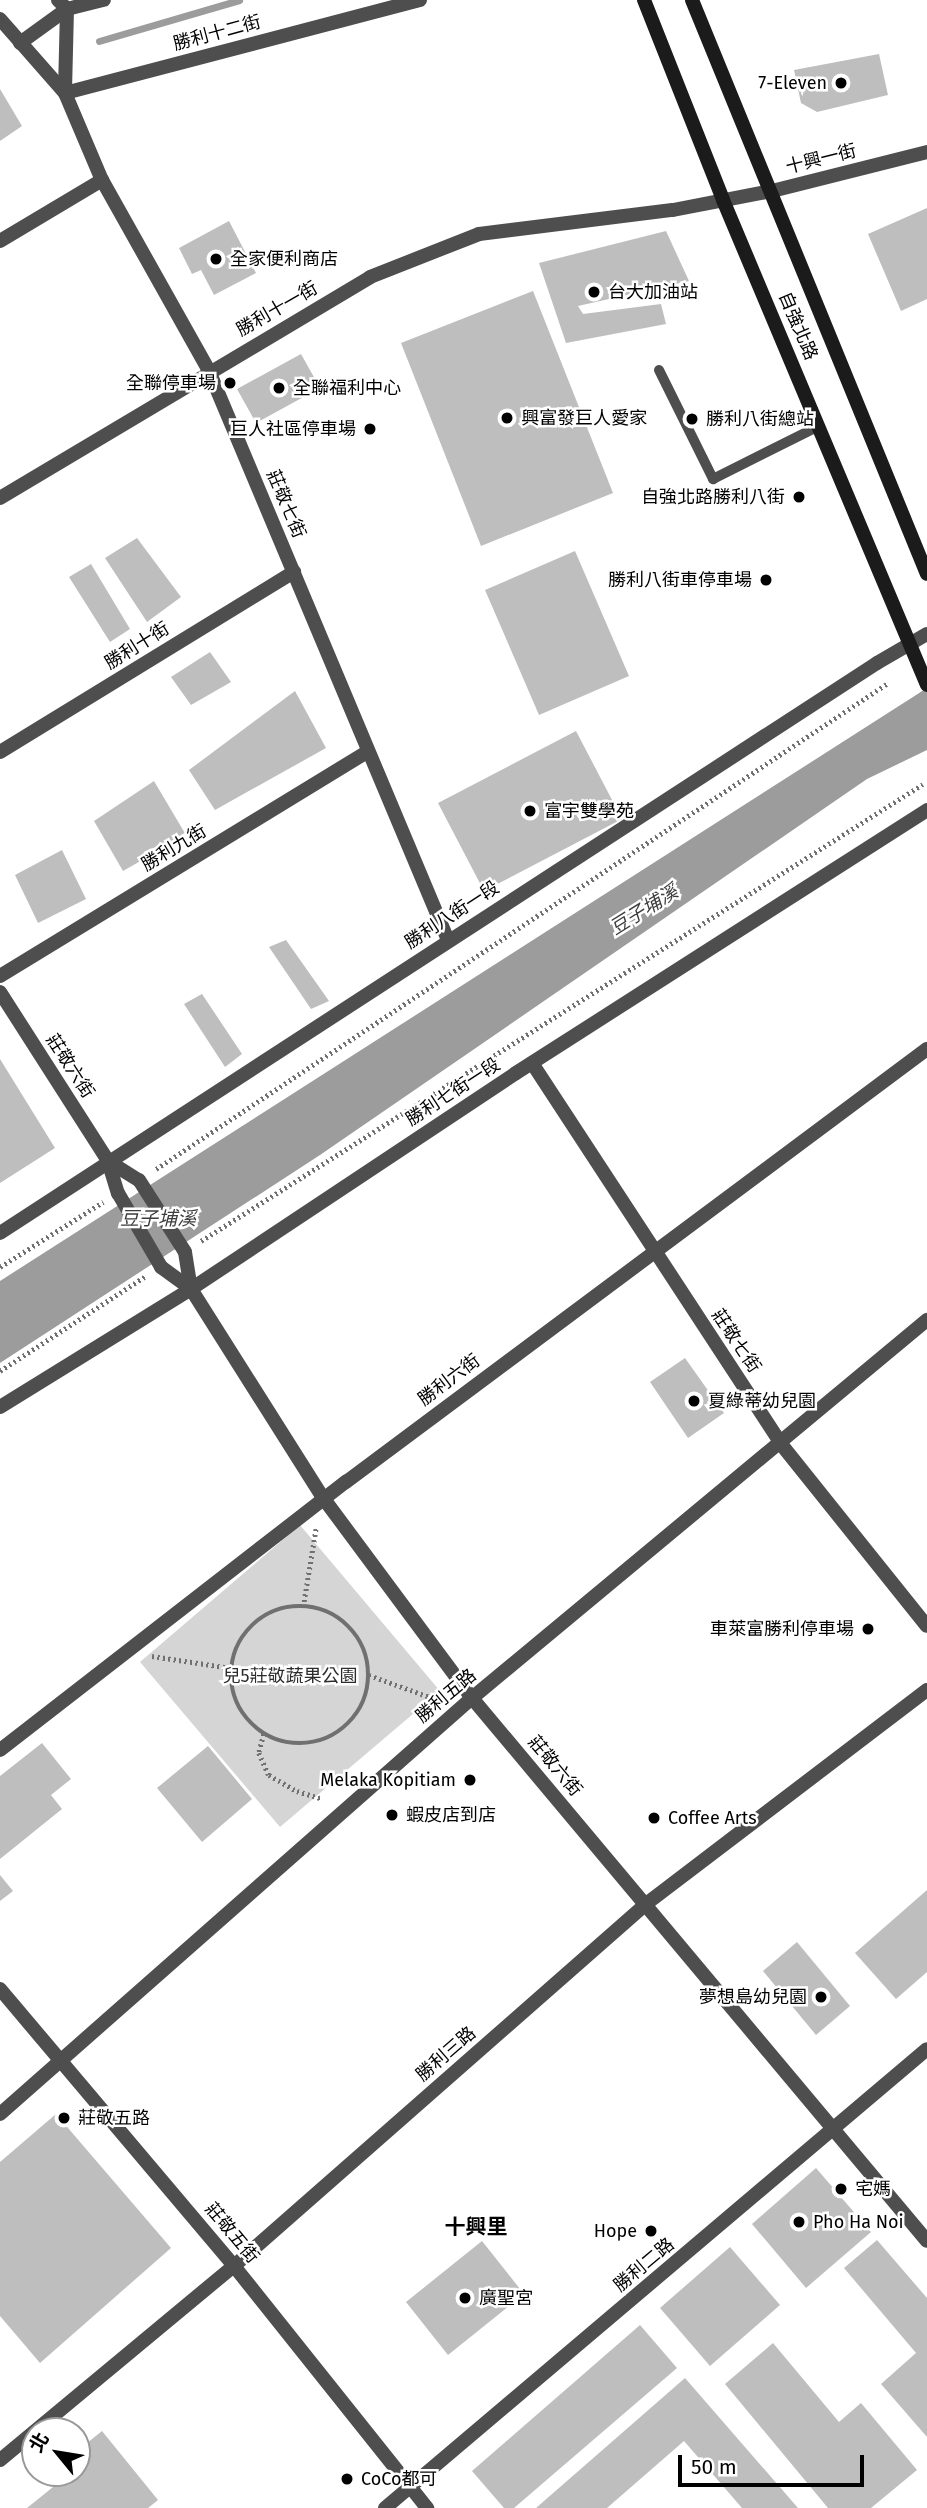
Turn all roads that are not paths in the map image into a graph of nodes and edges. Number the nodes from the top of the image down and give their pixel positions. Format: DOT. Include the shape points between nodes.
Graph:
graph roads {
  1 [pos="104,0"];
  2 [pos="420,0"];
  3 [pos="645,0"];
  4 [pos="692,0"];
  5 [pos="63,5"];
  6 [pos="0,19"];
  7 [pos="20,43"];
  8 [pos="65,93"];
  9 [pos="927,152"];
  10 [pos="102,180"];
  11 [pos="772,191"];
  12 [pos="723,200"];
  13 [pos="0,242"];
  14 [pos="659,370"];
  15 [pos="209,371"];
  16 [pos="819,426"];
  17 [pos="0,498"];
  18 [pos="294,572"];
  19 [pos="927,574"];
  20 [pos="927,634"];
  21 [pos="911,642"];
  22 [pos="927,685"];
  23 [pos="0,752"];
  24 [pos="367,752"];
  25 [pos="927,810"];
  26 [pos="448,940"];
  27 [pos="0,976"];
  28 [pos="0,992"];
  29 [pos="927,1049"];
  30 [pos="532,1063"];
  31 [pos="108,1161"];
  32 [pos="0,1233"];
  33 [pos="653,1251"];
  34 [pos="191,1289"];
  35 [pos="927,1320"];
  36 [pos="0,1407"];
  37 [pos="782,1444"];
  38 [pos="324,1499"];
  39 [pos="927,1626"];
  40 [pos="927,1690"];
  41 [pos="472,1698"];
  42 [pos="0,1750"];
  43 [pos="646,1904"];
  44 [pos="0,1989"];
  45 [pos="927,2049"];
  46 [pos="61,2061"];
  47 [pos="0,2114"];
  48 [pos="832,2132"];
  49 [pos="927,2241"];
  50 [pos="234,2266"];
  51 [pos="0,2460"];
  52 [pos="410,2487"];
  53 [pos="385,2508"];
  54 [pos="427,2508"];
  1 -- 5 [label="street"];
  2 -- 8 [label="street, 勝利十二街"];
  3 -- 12 [label="main road, 自強北路"];
  4 -- 11 [label="main road, 自強北路"];
  5 -- 7 [label="street"];
  5 -- 8 [label="street, 莊敬七街"];
  6 -- 7 [label="street, 莊敬七街"];
  7 -- 8 [label="street, 莊敬七街"];
  8 -- 10 [label="street, 莊敬七街"];
  9 -- 11 [label="street, 十興一街"];
  10 -- 13 [label="street"];
  10 -- 15 [label="street, 莊敬七街"];
  11 -- 12 [label="street, 十興一街"];
  11 -- 19 [label="main road, 自強北路"];
  12 -- 15 [label="street, 勝利十一街" via="479,234 370,277"];
  12 -- 16 [label="main road, 自強北路"];
  14 -- 16 [label="lane" via="713,479"];
  15 -- 17 [label="street, 勝利十一街"];
  15 -- 18 [label="street, 莊敬七街"];
  16 -- 21 [label="main road, 自強北路"];
  18 -- 23 [label="street, 勝利十街"];
  18 -- 24 [label="street, 莊敬七街"];
  20 -- 21 [label="street, 勝利八街一段"];
  21 -- 22 [label="main road, 自強北路"];
  21 -- 26 [label="street, 勝利八街一段"];
  24 -- 26 [label="street, 莊敬七街"];
  24 -- 27 [label="street, 勝利九街"];
  25 -- 30 [label="street, 勝利七街一段"];
  26 -- 31 [label="street, 勝利八街一段"];
  28 -- 31 [label="street, 莊敬六街"];
  29 -- 33 [label="street, 勝利六街"];
  30 -- 33 [label="street, 莊敬七街"];
  30 -- 34 [label="street, 勝利七街一段"];
  31 -- 32 [label="street, 勝利八街一段"];
  31 -- 34 [label="street" via="118,1193 161,1267"];
  31 -- 34 [label="street" via="139,1180 191,1248"];
  33 -- 37 [label="street, 莊敬七街"];
  33 -- 38 [label="street, 勝利六街"];
  34 -- 36 [label="street, 勝利七街一段"];
  34 -- 38 [label="street, 莊敬六街"];
  35 -- 37 [label="street, 勝利五路"];
  37 -- 39 [label="street, 莊敬七街"];
  37 -- 41 [label="street, 勝利五路"];
  38 -- 41 [label="street, 莊敬六街"];
  38 -- 42 [label="street, 勝利六街"];
  40 -- 43 [label="street, 勝利三路"];
  41 -- 43 [label="street, 莊敬六街"];
  41 -- 46 [label="street, 勝利五路"];
  43 -- 48 [label="street, 莊敬六街"];
  43 -- 50 [label="street, 勝利三路"];
  44 -- 46 [label="street, 莊敬五街"];
  45 -- 48 [label="street, 勝利二路"];
  46 -- 47 [label="street, 勝利五路"];
  46 -- 50 [label="street, 莊敬五街"];
  48 -- 49 [label="street, 莊敬六街"];
  48 -- 52 [label="street, 勝利二路"];
  50 -- 51 [label="street, 勝利三路"];
  50 -- 52 [label="street, 莊敬五街"];
  52 -- 53 [label="street, 勝利二路"];
  52 -- 54 [label="street, 莊敬五街"];
}
